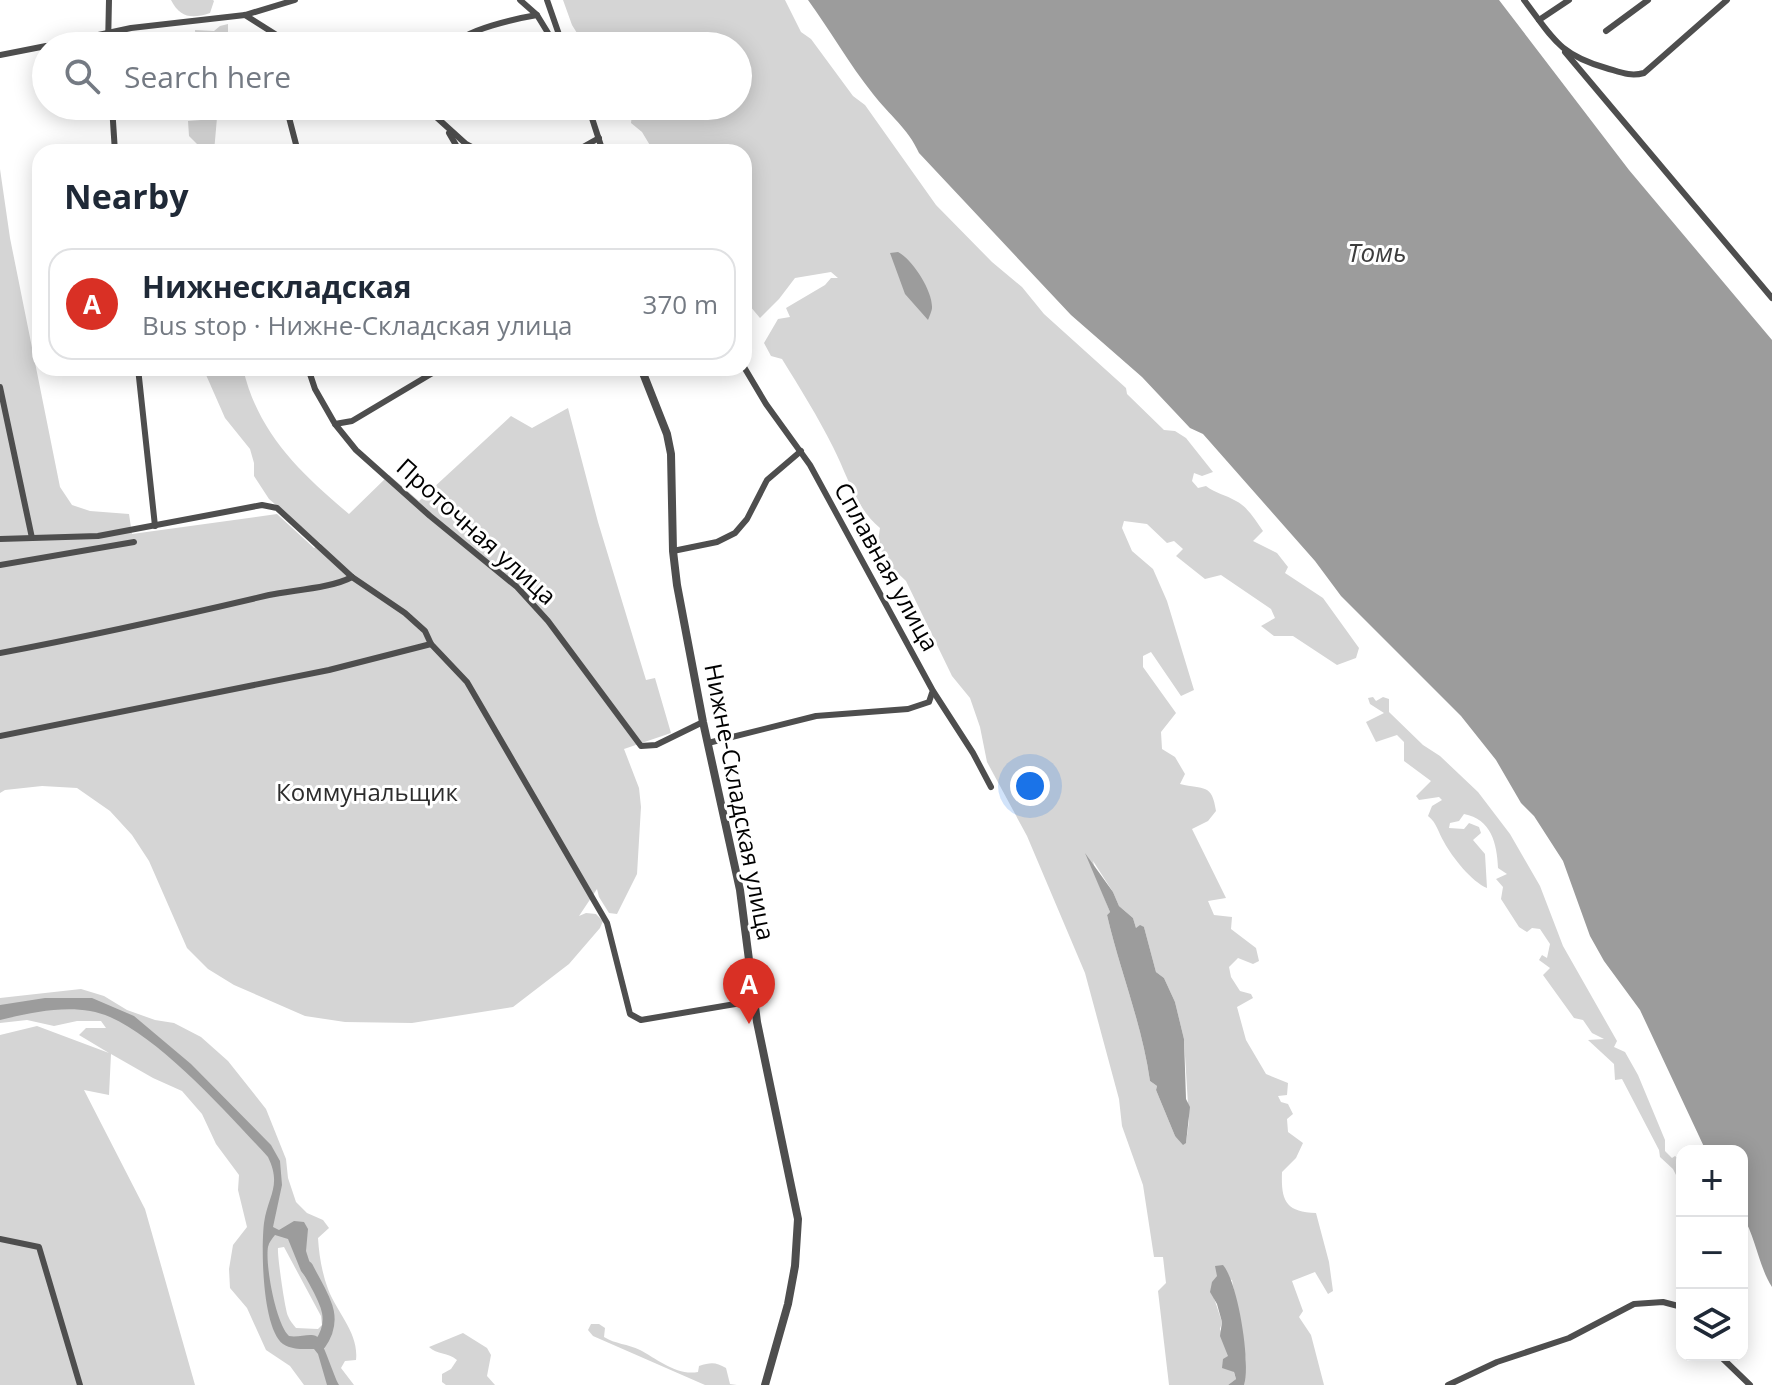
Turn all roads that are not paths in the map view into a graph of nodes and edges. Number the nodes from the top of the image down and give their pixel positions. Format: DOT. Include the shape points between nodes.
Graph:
graph roads {
  1 [pos="109,0"];
  2 [pos="295,0"];
  3 [pos="520,0"];
  4 [pos="547,0"];
  5 [pos="1524,0"];
  6 [pos="1569,0"];
  7 [pos="1648,0"];
  8 [pos="1727,0"];
  9 [pos="245,15"];
  10 [pos="537,15"];
  11 [pos="1539,20"];
  12 [pos="1606,31"];
  13 [pos="108,32"];
  14 [pos="272,32"];
  15 [pos="477,32"];
  16 [pos="547,32"];
  17 [pos="558,32"];
  18 [pos="32,49"];
  19 [pos="1565,52"];
  20 [pos="0,55"];
  21 [pos="113,120"];
  22 [pos="290,120"];
  23 [pos="441,120"];
  24 [pos="593,120"];
  25 [pos="446,126"];
  26 [pos="599,138"];
  27 [pos="114,144"];
  28 [pos="296,144"];
  29 [pos="456,144"];
  30 [pos="466,144"];
  31 [pos="588,144"];
  32 [pos="601,144"];
  33 [pos="1772,298"];
  34 [pos="139,376"];
  35 [pos="311,376"];
  36 [pos="428,376"];
  37 [pos="644,376"];
  38 [pos="749,376"];
  39 [pos="0,387"];
  40 [pos="335,424"];
  41 [pos="801,451"];
  42 [pos="155,526"];
  43 [pos="32,538"];
  44 [pos="0,539"];
  45 [pos="134,542"];
  46 [pos="673,551"];
  47 [pos="0,565"];
  48 [pos="352,577"];
  49 [pos="431,644"];
  50 [pos="0,653"];
  51 [pos="933,691"];
  52 [pos="703,722"];
  53 [pos="0,736"];
  54 [pos="708,743"];
  55 [pos="991,787"];
  56 [pos="753,1001"];
  57 [pos="0,1239"];
  58 [pos="1676,1305"];
  59 [pos="1725,1361"];
  60 [pos="80,1385"];
  61 [pos="765,1385"];
  62 [pos="1448,1385"];
  63 [pos="1750,1385"];
  1 -- 13 [label="street"];
  2 -- 9 [label="street"];
  3 -- 10 [label="street"];
  4 -- 17 [label="street"];
  5 -- 11 [label="street"];
  6 -- 11 [label="street"];
  7 -- 12 [label="street"];
  8 -- 19 [label="street" via="1644,73 1630,75"];
  9 -- 13 [label="street"];
  9 -- 14 [label="street"];
  10 -- 15 [label="street"];
  10 -- 16 [label="street"];
  11 -- 19 [label="street"];
  18 -- 20 [label="street"];
  19 -- 33 [label="street"];
  21 -- 27 [label="street"];
  22 -- 28 [label="street"];
  23 -- 25 [label="street"];
  24 -- 26 [label="street"];
  25 -- 29 [label="street"];
  25 -- 30 [label="street"];
  26 -- 31 [label="street"];
  26 -- 32 [label="street"];
  34 -- 42 [label="street"];
  35 -- 40 [label="street, Проточная улица"];
  36 -- 40 [label="street" via="352,421"];
  37 -- 46 [label="street, Нижне-Складская улица" via="671,454"];
  38 -- 41 [label="street, Сплавная улица"];
  39 -- 43 [label="street"];
  40 -- 52 [label="street, Проточная улица" via="366,461 536,607 641,746 656,745"];
  41 -- 46 [label="street" via="767,480 735,533"];
  41 -- 51 [label="street, Сплавная улица"];
  42 -- 43 [label="street" via="98,536"];
  42 -- 48 [label="street" via="269,505"];
  43 -- 44 [label="street"];
  45 -- 47 [label="street"];
  46 -- 52 [label="street, Нижне-Складская улица"];
  48 -- 49 [label="street" via="405,613"];
  48 -- 50 [label="street"];
  49 -- 53 [label="street"];
  49 -- 56 [label="street" via="467,682 600,909 612,936 630,1014 641,1020"];
  51 -- 54 [label="street" via="927,703 908,709 816,716"];
  51 -- 55 [label="street, Сплавная улица"];
  52 -- 54 [label="street, Нижне-Складская улица"];
  54 -- 56 [label="street, Нижне-Складская улица" via="740,890"];
  56 -- 61 [label="street, Нижне-Складская улица" via="798,1235 788,1304"];
  57 -- 60 [label="street" via="39,1247"];
  58 -- 62 [label="street" via="1634,1304 1569,1338"];
  59 -- 63 [label="street"];
}
